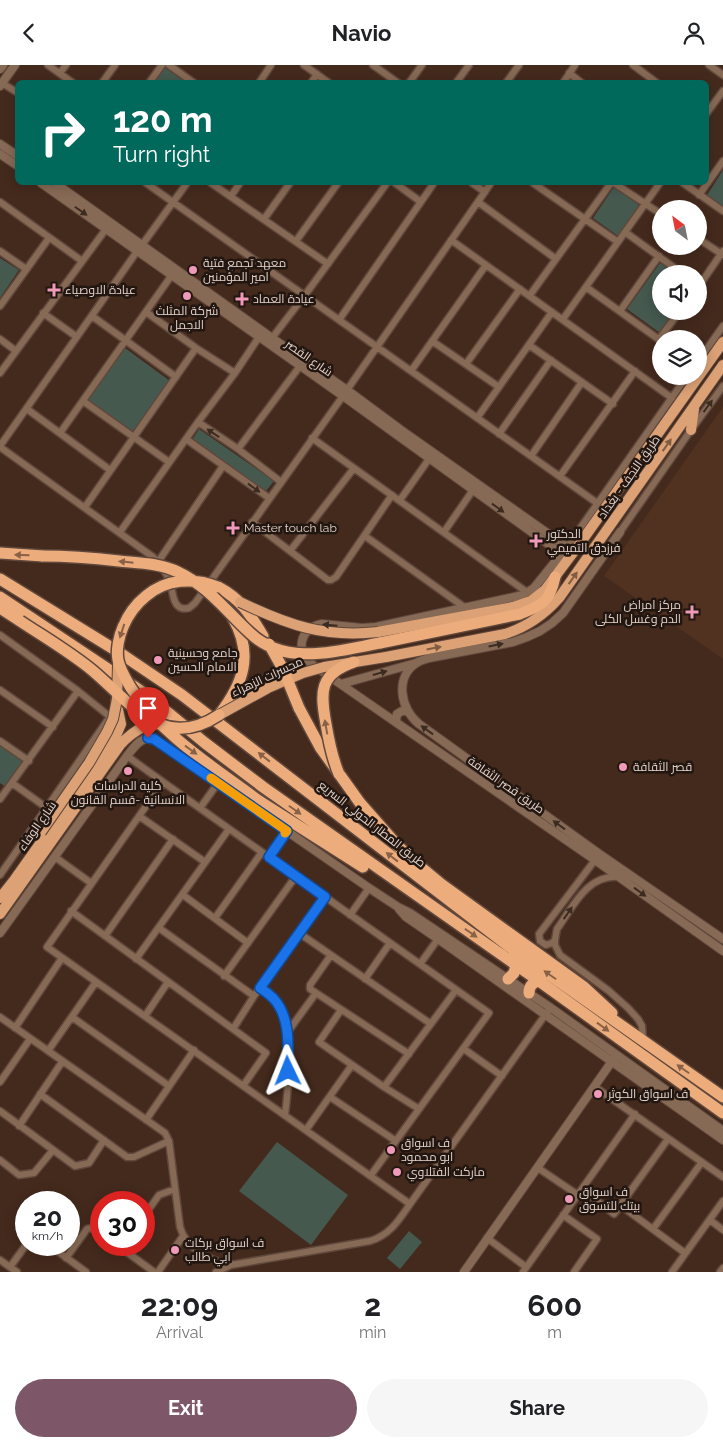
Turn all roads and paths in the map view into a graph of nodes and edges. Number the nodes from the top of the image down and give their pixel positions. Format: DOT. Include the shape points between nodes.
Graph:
graph roads {
  1 [pos="3,65"];
  2 [pos="15,65"];
  3 [pos="48,65"];
  4 [pos="66,65"];
  5 [pos="114,65"];
  6 [pos="162,65"];
  7 [pos="169,65"];
  8 [pos="271,65"];
  9 [pos="304,65"];
  10 [pos="373,65"];
  11 [pos="422,65"];
  12 [pos="469,65"];
  13 [pos="519,65"];
  14 [pos="575,65"];
  15 [pos="633,65"];
  16 [pos="709,65"];
  17 [pos="0,69"];
  18 [pos="60,73"];
  19 [pos="569,73"];
  20 [pos="317,74"];
  21 [pos="723,74"];
  22 [pos="69,80"];
  23 [pos="104,80"];
  24 [pos="151,80"];
  25 [pos="190,80"];
  26 [pos="261,80"];
  27 [pos="313,80"];
  28 [pos="325,80"];
  29 [pos="394,80"];
  30 [pos="411,80"];
  31 [pos="458,80"];
  32 [pos="508,80"];
  33 [pos="565,80"];
  34 [pos="578,80"];
  35 [pos="653,80"];
  36 [pos="1,84"];
  37 [pos="15,91"];
  38 [pos="723,91"];
  39 [pos="709,110"];
  40 [pos="0,143"];
  41 [pos="15,154"];
  42 [pos="1,155"];
  43 [pos="723,161"];
  44 [pos="15,164"];
  45 [pos="709,181"];
  46 [pos="44,185"];
  47 [pos="57,185"];
  48 [pos="149,185"];
  49 [pos="185,185"];
  50 [pos="214,185"];
  51 [pos="239,185"];
  52 [pos="289,185"];
  53 [pos="334,185"];
  54 [pos="386,185"];
  55 [pos="398,185"];
  56 [pos="433,185"];
  57 [pos="475,185"];
  58 [pos="490,185"];
  59 [pos="536,185"];
  60 [pos="611,185"];
  61 [pos="616,185"];
  62 [pos="658,185"];
  63 [pos="686,185"];
  64 [pos="706,185"];
  65 [pos="485,191"];
  66 [pos="699,195"];
  67 [pos="231,196"];
  68 [pos="173,201"];
  69 [pos="0,202"];
  70 [pos="421,202"];
  71 [pos="478,202"];
  72 [pos="645,203"];
  73 [pos="652,208"];
  74 [pos="723,211"];
  75 [pos="264,219"];
  76 [pos="585,219"];
  77 [pos="106,229"];
  78 [pos="625,232"];
  79 [pos="49,237"];
  80 [pos="451,240"];
  81 [pos="296,241"];
  82 [pos="618,242"];
  83 [pos="708,244"];
  84 [pos="140,248"];
  85 [pos="0,251"];
  86 [pos="722,253"];
  87 [pos="659,256"];
  88 [pos="556,259"];
  89 [pos="82,261"];
  90 [pos="328,264"];
  91 [pos="486,265"];
  92 [pos="671,265"];
  93 [pos="26,269"];
  94 [pos="174,272"];
  95 [pos="707,274"];
  96 [pos="586,287"];
  97 [pos="520,289"];
  98 [pos="305,295"];
  99 [pos="530,295"];
  100 [pos="0,306"];
  101 [pos="226,309"];
  102 [pos="620,311"];
  103 [pos="146,312"];
  104 [pos="552,312"];
  105 [pos="43,313"];
  106 [pos="92,316"];
  107 [pos="563,319"];
  108 [pos="339,320"];
  109 [pos="723,326"];
  110 [pos="652,334"];
  111 [pos="76,337"];
  112 [pos="259,337"];
  113 [pos="272,338"];
  114 [pos="0,339"];
  115 [pos="126,340"];
  116 [pos="432,341"];
  117 [pos="723,342"];
  118 [pos="529,345"];
  119 [pos="376,347"];
  120 [pos="196,348"];
  121 [pos="707,349"];
  122 [pos="16,351"];
  123 [pos="551,360"];
  124 [pos="466,364"];
  125 [pos="723,365"];
  126 [pos="300,366"];
  127 [pos="411,371"];
  128 [pos="635,371"];
  129 [pos="0,373"];
  130 [pos="235,373"];
  131 [pos="176,377"];
  132 [pos="582,383"];
  133 [pos="681,385"];
  134 [pos="723,386"];
  135 [pos="499,387"];
  136 [pos="345,393"];
  137 [pos="672,398"];
  138 [pos="83,401"];
  139 [pos="613,404"];
  140 [pos="694,405"];
  141 [pos="26,409"];
  142 [pos="477,418"];
  143 [pos="198,422"];
  144 [pos="691,430"];
  145 [pos="60,433"];
  146 [pos="499,434"];
  147 [pos="133,437"];
  148 [pos="312,438"];
  149 [pos="186,439"];
  150 [pos="409,440"];
  151 [pos="0,446"];
  152 [pos="238,449"];
  153 [pos="531,456"];
  154 [pos="430,459"];
  155 [pos="169,462"];
  156 [pos="224,466"];
  157 [pos="354,468"];
  158 [pos="110,470"];
  159 [pos="560,476"];
  160 [pos="281,482"];
  161 [pos="473,490"];
  162 [pos="392,495"];
  163 [pos="269,498"];
  164 [pos="604,499"];
  165 [pos="400,500"];
  166 [pos="84,507"];
  167 [pos="252,523"];
  168 [pos="120,532"];
  169 [pos="444,532"];
  170 [pos="620,532"];
  171 [pos="365,536"];
  172 [pos="290,551"];
  173 [pos="564,551"];
  174 [pos="0,553"];
  175 [pos="158,562"];
  176 [pos="555,577"];
  177 [pos="0,579"];
  178 [pos="528,593"];
  179 [pos="0,597"];
  180 [pos="240,602"];
  181 [pos="464,607"];
  182 [pos="0,608"];
  183 [pos="230,611"];
  184 [pos="0,635"];
  185 [pos="379,638"];
  186 [pos="386,657"];
  187 [pos="118,659"];
  188 [pos="97,661"];
  189 [pos="354,662"];
  190 [pos="418,662"];
  191 [pos="341,684"];
  192 [pos="0,690"];
  193 [pos="78,691"];
  194 [pos="407,711"];
  195 [pos="219,715"];
  196 [pos="176,719"];
  197 [pos="396,721"];
  198 [pos="121,723"];
  199 [pos="162,726"];
  200 [pos="53,727"];
  201 [pos="134,731"];
  202 [pos="0,741"];
  203 [pos="127,756"];
  204 [pos="29,761"];
  205 [pos="339,773"];
  206 [pos="163,782"];
  207 [pos="12,783"];
  208 [pos="218,783"];
  209 [pos="2,792"];
  210 [pos="0,799"];
  211 [pos="47,808"];
  212 [pos="200,808"];
  213 [pos="139,816"];
  214 [pos="229,829"];
  215 [pos="287,831"];
  216 [pos="173,839"];
  217 [pos="262,852"];
  218 [pos="55,857"];
  219 [pos="269,857"];
  220 [pos="594,860"];
  221 [pos="205,862"];
  222 [pos="0,875"];
  223 [pos="296,876"];
  224 [pos="619,877"];
  225 [pos="91,883"];
  226 [pos="369,888"];
  227 [pos="183,895"];
  228 [pos="0,897"];
  229 [pos="325,897"];
  230 [pos="398,907"];
  231 [pos="71,911"];
  232 [pos="0,914"];
  233 [pos="350,915"];
  234 [pos="215,918"];
  235 [pos="0,922"];
  236 [pos="455,922"];
  237 [pos="159,928"];
  238 [pos="0,933"];
  239 [pos="300,933"];
  240 [pos="105,936"];
  241 [pos="438,939"];
  242 [pos="723,939"];
  243 [pos="555,940"];
  244 [pos="248,943"];
  245 [pos="390,943"];
  246 [pos="723,951"];
  247 [pos="331,955"];
  248 [pos="62,958"];
  249 [pos="136,959"];
  250 [pos="420,964"];
  251 [pos="516,965"];
  252 [pos="224,976"];
  253 [pos="365,979"];
  254 [pos="508,979"];
  255 [pos="96,981"];
  256 [pos="539,981"];
  257 [pos="168,982"];
  258 [pos="260,988"];
  259 [pos="456,990"];
  260 [pos="316,993"];
  261 [pos="529,993"];
  262 [pos="254,996"];
  263 [pos="341,1010"];
  264 [pos="548,1012"];
  265 [pos="145,1016"];
  266 [pos="0,1017"];
  267 [pos="72,1017"];
  268 [pos="431,1024"];
  269 [pos="621,1026"];
  270 [pos="15,1028"];
  271 [pos="233,1029"];
  272 [pos="287,1033"];
  273 [pos="30,1039"];
  274 [pos="644,1041"];
  275 [pos="464,1049"];
  276 [pos="194,1050"];
  277 [pos="48,1051"];
  278 [pos="408,1054"];
  279 [pos="614,1058"];
  280 [pos="62,1062"];
  281 [pos="352,1065"];
  282 [pos="502,1077"];
  283 [pos="0,1082"];
  284 [pos="169,1086"];
  285 [pos="243,1086"];
  286 [pos="384,1087"];
  287 [pos="595,1087"];
  288 [pos="40,1094"];
  289 [pos="330,1097"];
  290 [pos="723,1097"];
  291 [pos="419,1109"];
  292 [pos="721,1109"];
  293 [pos="0,1111"];
  294 [pos="635,1114"];
  295 [pos="285,1115"];
  296 [pos="146,1120"];
  297 [pos="19,1126"];
  298 [pos="306,1130"];
  299 [pos="723,1131"];
  300 [pos="668,1139"];
  301 [pos="104,1140"];
  302 [pos="723,1140"];
  303 [pos="169,1141"];
  304 [pos="396,1141"];
  305 [pos="53,1150"];
  306 [pos="0,1160"];
  307 [pos="702,1162"];
  308 [pos="538,1168"];
  309 [pos="371,1175"];
  310 [pos="723,1177"];
  311 [pos="175,1189"];
  312 [pos="580,1192"];
  313 [pos="155,1201"];
  314 [pos="723,1201"];
  315 [pos="410,1204"];
  316 [pos="620,1205"];
  317 [pos="563,1215"];
  318 [pos="710,1220"];
  319 [pos="90,1228"];
  320 [pos="653,1229"];
  321 [pos="723,1230"];
  322 [pos="184,1236"];
  323 [pos="487,1238"];
  324 [pos="686,1253"];
  325 [pos="18,1256"];
  326 [pos="63,1256"];
  327 [pos="134,1256"];
  328 [pos="66,1258"];
  329 [pos="0,1260"];
  330 [pos="212,1260"];
  331 [pos="236,1264"];
  332 [pos="10,1267"];
  333 [pos="723,1269"];
  334 [pos="524,1270"];
  335 [pos="17,1272"];
  336 [pos="86,1272"];
  337 [pos="156,1272"];
  338 [pos="215,1272"];
  339 [pos="464,1272"];
  340 [pos="574,1272"];
  341 [pos="672,1272"];
  342 [pos="720,1272"];
  1 -- 17 [label="street"];
  2 -- 36 [label="street"];
  3 -- 18 [label="street"];
  4 -- 18 [label="street"];
  5 -- 23 [label="street"];
  6 -- 24 [label="street"];
  7 -- 25 [label="street"];
  8 -- 26 [label="street"];
  9 -- 20 [label="street"];
  10 -- 29 [label="street"];
  11 -- 30 [label="street"];
  12 -- 31 [label="street"];
  13 -- 32 [label="street"];
  14 -- 19 [label="street"];
  15 -- 35 [label="street"];
  16 -- 21 [label="street"];
  18 -- 22 [label="street"];
  19 -- 33 [label="street"];
  19 -- 34 [label="street"];
  20 -- 27 [label="street"];
  20 -- 28 [label="street"];
  36 -- 37 [label="street"];
  38 -- 39 [label="street"];
  40 -- 41 [label="street"];
  42 -- 44 [label="street"];
  43 -- 45 [label="street"];
  46 -- 77 [label="street, شارع القصر, one-way"];
  47 -- 84 [label="street, شارع القصر"];
  48 -- 68 [label="street"];
  49 -- 68 [label="street"];
  50 -- 67 [label="street"];
  51 -- 67 [label="street"];
  52 -- 75 [label="street"];
  53 -- 81 [label="street"];
  54 -- 90 [label="street"];
  55 -- 70 [label="street"];
  56 -- 70 [label="street"];
  57 -- 65 [label="street"];
  58 -- 65 [label="street"];
  59 -- 76 [label="street"];
  60 -- 76 [label="street"];
  61 -- 72 [label="street"];
  62 -- 72 [label="street"];
  63 -- 66 [label="street"];
  64 -- 66 [label="street"];
  65 -- 71 [label="street"];
  66 -- 74 [label="street"];
  67 -- 75 [label="street"];
  68 -- 84 [label="street"];
  68 -- 98 [label="street"];
  69 -- 79 [label="street"];
  70 -- 108 [label="street"];
  71 -- 80 [label="street"];
  71 -- 88 [label="street"];
  72 -- 73 [label="street"];
  72 -- 78 [label="street"];
  75 -- 81 [label="street"];
  76 -- 82 [label="street"];
  76 -- 88 [label="street"];
  77 -- 84 [label="street, شارع القصر"];
  77 -- 89 [label="street"];
  78 -- 82 [label="street"];
  78 -- 87 [label="street"];
  79 -- 89 [label="street"];
  79 -- 93 [label="street"];
  80 -- 91 [label="street"];
  80 -- 119 [label="street"];
  81 -- 90 [label="street"];
  82 -- 96 [label="street"];
  83 -- 86 [label="street"];
  84 -- 94 [label="street, شارع القصر"];
  84 -- 106 [label="street"];
  85 -- 93 [label="street"];
  86 -- 95 [label="street"];
  87 -- 92 [label="street"];
  87 -- 102 [label="street"];
  88 -- 99 [label="street"];
  89 -- 105 [label="street"];
  90 -- 98 [label="street"];
  91 -- 97 [label="street"];
  91 -- 116 [label="street"];
  93 -- 100 [label="street"];
  94 -- 101 [label="street, شارع القصر"];
  94 -- 103 [label="street"];
  96 -- 102 [label="street"];
  96 -- 107 [label="street"];
  97 -- 99 [label="street"];
  97 -- 124 [label="street"];
  98 -- 108 [label="street"];
  98 -- 113 [label="street"];
  99 -- 104 [label="street"];
  101 -- 112 [label="street, شارع القصر"];
  101 -- 113 [label="street, شارع القصر"];
  102 -- 110 [label="street"];
  103 -- 115 [label="street"];
  103 -- 120 [label="street"];
  104 -- 107 [label="street"];
  104 -- 118 [label="street"];
  105 -- 111 [label="street"];
  105 -- 122 [label="street"];
  106 -- 111 [label="street"];
  106 -- 115 [label="street"];
  107 -- 128 [label="street"];
  108 -- 119 [label="street"];
  109 -- 121 [label="street"];
  111 -- 141 [label="street"];
  112 -- 126 [label="street, شارع القصر"];
  112 -- 130 [label="street"];
  113 -- 136 [label="street, شارع القصر"];
  114 -- 122 [label="street"];
  115 -- 131 [label="street"];
  115 -- 138 [label="street"];
  116 -- 124 [label="street"];
  116 -- 127 [label="street"];
  117 -- 164 [label="main road"];
  118 -- 123 [label="street"];
  118 -- 135 [label="street"];
  119 -- 127 [label="street"];
  119 -- 136 [label="street"];
  120 -- 130 [label="street"];
  120 -- 131 [label="street"];
  122 -- 129 [label="street"];
  123 -- 132 [label="street"];
  123 -- 146 [label="street"];
  124 -- 135 [label="street"];
  125 -- 140 [label="main road, طريق النجف - بغداد"];
  126 -- 136 [label="street, شارع القصر"];
  126 -- 152 [label="street"];
  127 -- 142 [label="street"];
  128 -- 137 [label="street"];
  128 -- 139 [label="street"];
  130 -- 143 [label="street"];
  131 -- 147 [label="street"];
  132 -- 139 [label="street"];
  132 -- 153 [label="street"];
  133 -- 137 [label="street"];
  144 -- 134 [label="street, one-way"];
  135 -- 142 [label="street"];
  136 -- 148 [label="street"];
  136 -- 150 [label="street, شارع القصر"];
  137 -- 164 [label="street"];
  138 -- 145 [label="street"];
  138 -- 147 [label="street"];
  139 -- 159 [label="street"];
  140 -- 144 [label="main road"];
  186 -- 140 [label="main road, طريق النجف - بغداد, one-way" via="505,633 539,617 559,598"];
  141 -- 145 [label="street"];
  141 -- 151 [label="street"];
  142 -- 146 [label="street"];
  143 -- 149 [label="street"];
  152 -- 143 [label="street, one-way"];
  144 -- 170 [label="street"];
  145 -- 158 [label="street"];
  146 -- 153 [label="street"];
  147 -- 155 [label="street"];
  147 -- 158 [label="street"];
  148 -- 157 [label="street"];
  148 -- 160 [label="street"];
  149 -- 155 [label="street"];
  149 -- 156 [label="street"];
  150 -- 154 [label="street, شارع القصر"];
  150 -- 173 [label="street, شارع القصر"];
  151 -- 166 [label="street"];
  152 -- 160 [label="street"];
  153 -- 159 [label="street"];
  154 -- 161 [label="street, شارع القصر"];
  154 -- 165 [label="street"];
  155 -- 168 [label="street"];
  156 -- 163 [label="street, one-way"];
  156 -- 175 [label="street"];
  157 -- 162 [label="street"];
  157 -- 172 [label="street"];
  158 -- 166 [label="street"];
  159 -- 164 [label="street"];
  160 -- 163 [label="street"];
  161 -- 169 [label="street"];
  161 -- 173 [label="street, شارع القصر, one-way"];
  162 -- 165 [label="street"];
  162 -- 171 [label="street"];
  163 -- 167 [label="street"];
  164 -- 173 [label="street"];
  164 -- 176 [label="main road" via="581,542"];
  165 -- 169 [label="street"];
  166 -- 168 [label="street"];
  167 -- 172 [label="street"];
  167 -- 175 [label="street" via="196,603 189,608 177,605 170,582"];
  168 -- 175 [label="street"];
  169 -- 178 [label="street"];
  190 -- 170 [label="street, one-way" via="513,641 540,631 563,613"];
  171 -- 172 [label="street" via="331,581"];
  171 -- 181 [label="street"];
  173 -- 178 [label="street"];
  183 -- 174 [label="highway, one-way, bridge" via="197,583 159,565"];
  176 -- 185 [label="highway" via="548,597 520,614"];
  269 -- 177 [label="highway, طريق المطار الحولي السريع, one-way" via="507,945 182,695"];
  178 -- 181 [label="street"];
  179 -- 188 [label="highway"];
  180 -- 185 [label="main road, bridge" via="306,628"];
  180 -- 187 [label="highway, one-way, bridge" via="226,591 202,581 163,585 141,600 130,613 120,637"];
  180 -- 205 [label="highway, bridge" via="273,651 312,734"];
  181 -- 191 [label="street, طريق قصر الثقافة, one-way" via="376,627 322,624 312,627 302,641 304,657"];
  182 -- 199 [label="highway, bridge" via="92,670 140,713"];
  183 -- 185 [label="highway, bridge" via="262,643 288,652 315,655"];
  183 -- 195 [label="highway, bridge" via="242,639 245,661 236,690"];
  184 -- 193 [label="street"];
  186 -- 189 [label="main road, مجسرات الزهراء, bridge"];
  187 -- 228 [label="main road, bridge" via="117,699 110,726 89,763 5,882"];
  187 -- 236 [label="highway, one-way, bridge" via="125,678 141,702 180,742 260,801 435,913"];
  188 -- 196 [label="highway"];
  188 -- 198 [label="main road" via="111,686"];
  189 -- 195 [label="main road, مجسرات الزهراء, bridge" via="303,673"];
  205 -- 189 [label="highway, one-way, bridge" via="329,743 322,692 336,670"];
  191 -- 190 [label="street, one-way"];
  190 -- 194 [label="street" via="408,673 403,686"];
  191 -- 197 [label="street, طريق قصر الثقافة"];
  192 -- 200 [label="street"];
  193 -- 200 [label="street"];
  193 -- 211 [label="street" via="109,718"];
  194 -- 197 [label="street" via="397,714"];
  242 -- 194 [label="street, طريق قصر الثقافة, one-way" via="419,724"];
  195 -- 199 [label="highway, bridge" via="204,724 190,727"];
  196 -- 201 [label="main road, شارع الوفاء"];
  196 -- 236 [label="highway, one-way" via="263,787"];
  197 -- 220 [label="street, طريق قصر الثقافة"];
  198 -- 201 [label="main road, شارع الوفاء" via="132,708 143,707 148,713 147,720"];
  198 -- 228 [label="main road, شارع الوفاء" via="115,738"];
  199 -- 235 [label="main road" via="144,730 132,739"];
  200 -- 204 [label="street"];
  201 -- 232 [label="main road, شارع الوفاء" via="116,750"];
  202 -- 204 [label="street"];
  203 -- 206 [label="street"];
  203 -- 208 [label="street" via="138,742 154,739"];
  203 -- 218 [label="street"];
  204 -- 207 [label="street"];
  205 -- 269 [label="highway" via="366,810 418,866 584,987 614,1014"];
  206 -- 212 [label="street"];
  206 -- 213 [label="street"];
  207 -- 209 [label="street"];
  207 -- 211 [label="street"];
  208 -- 212 [label="street"];
  208 -- 215 [label="street"];
  209 -- 210 [label="street"];
  211 -- 222 [label="street"];
  212 -- 214 [label="street"];
  213 -- 216 [label="street"];
  213 -- 225 [label="street"];
  214 -- 217 [label="street"];
  214 -- 221 [label="street"];
  215 -- 219 [label="street"];
  215 -- 226 [label="street"];
  216 -- 221 [label="street"];
  216 -- 240 [label="street"];
  217 -- 219 [label="street"];
  217 -- 234 [label="street"];
  218 -- 225 [label="street"];
  218 -- 238 [label="street"];
  219 -- 223 [label="street"];
  220 -- 224 [label="street, طريق قصر الثقافة"];
  220 -- 243 [label="street" via="539,935 540,941 546,945"];
  221 -- 227 [label="street"];
  223 -- 229 [label="street"];
  223 -- 244 [label="street"];
  243 -- 224 [label="street, one-way" via="557,929 588,887 600,879"];
  224 -- 246 [label="street, طريق قصر الثقافة, one-way"];
  225 -- 231 [label="street"];
  226 -- 230 [label="street"];
  226 -- 233 [label="street"];
  227 -- 234 [label="street"];
  227 -- 237 [label="street"];
  229 -- 233 [label="street"];
  229 -- 239 [label="street"];
  230 -- 241 [label="street" via="406,917"];
  230 -- 254 [label="street"];
  231 -- 240 [label="street"];
  231 -- 248 [label="street" via="47,947"];
  233 -- 245 [label="street"];
  234 -- 244 [label="street"];
  236 -- 251 [label="highway, one-way"];
  237 -- 249 [label="street"];
  237 -- 252 [label="street"];
  239 -- 247 [label="street"];
  239 -- 258 [label="street"];
  240 -- 249 [label="street"];
  241 -- 250 [label="street"];
  241 -- 264 [label="street"];
  243 -- 274 [label="street" via="560,955 609,991 636,1016 642,1026"];
  244 -- 252 [label="street"];
  245 -- 250 [label="street"];
  245 -- 253 [label="street"];
  247 -- 253 [label="street"];
  247 -- 260 [label="street" via="310,985"];
  248 -- 255 [label="street"];
  248 -- 270 [label="street"];
  249 -- 257 [label="street"];
  250 -- 259 [label="street"];
  251 -- 254 [label="highway"];
  251 -- 256 [label="highway"];
  252 -- 262 [label="street"];
  253 -- 268 [label="street"];
  254 -- 261 [label="street"];
  255 -- 265 [label="street"];
  255 -- 267 [label="street"];
  256 -- 261 [label="highway" via="532,984"];
  256 -- 292 [label="highway, one-way"];
  257 -- 265 [label="street"];
  257 -- 271 [label="street"];
  258 -- 262 [label="street"];
  258 -- 272 [label="street" via="274,999"];
  259 -- 268 [label="street"];
  259 -- 275 [label="street" via="490,1013"];
  260 -- 263 [label="street"];
  260 -- 272 [label="street"];
  261 -- 264 [label="street"];
  262 -- 271 [label="street"];
  263 -- 278 [label="street"];
  263 -- 281 [label="street" via="319,1042"];
  264 -- 279 [label="street"];
  264 -- 282 [label="street"];
  265 -- 276 [label="street"];
  266 -- 270 [label="street"];
  267 -- 277 [label="street"];
  267 -- 284 [label="street"];
  268 -- 278 [label="street"];
  269 -- 274 [label="highway, طريق المطار الحولي السريع"];
  270 -- 273 [label="street"];
  271 -- 285 [label="street" via="266,1053"];
  272 -- 295 [label="street"];
  273 -- 277 [label="street"];
  273 -- 283 [label="street"];
  290 -- 274 [label="highway, طريق المطار الحولي السريع, one-way"];
  275 -- 282 [label="street"];
  275 -- 291 [label="street"];
  276 -- 284 [label="street"];
  276 -- 285 [label="street"];
  277 -- 280 [label="street"];
  278 -- 286 [label="street"];
  279 -- 287 [label="street"];
  279 -- 299 [label="street"];
  279 -- 302 [label="street"];
  280 -- 288 [label="street"];
  280 -- 296 [label="street"];
  281 -- 286 [label="street"];
  281 -- 289 [label="street"];
  282 -- 315 [label="street"];
  284 -- 296 [label="street"];
  285 -- 295 [label="street"];
  286 -- 291 [label="street"];
  287 -- 294 [label="street"];
  287 -- 308 [label="street"];
  288 -- 297 [label="street"];
  288 -- 301 [label="street"];
  289 -- 298 [label="street"];
  289 -- 304 [label="street"];
  291 -- 304 [label="street"];
  293 -- 297 [label="street"];
  294 -- 300 [label="street"];
  294 -- 312 [label="street"];
  295 -- 298 [label="street"];
  296 -- 303 [label="street" via="165,1133"];
  297 -- 305 [label="street"];
  298 -- 309 [label="street"];
  300 -- 307 [label="street"];
  300 -- 316 [label="street"];
  301 -- 303 [label="street" via="130,1158"];
  301 -- 305 [label="street" via="89,1163 75,1166"];
  303 -- 311 [label="street"];
  304 -- 309 [label="street"];
  305 -- 306 [label="street" via="34,1173 19,1175"];
  307 -- 310 [label="street"];
  307 -- 320 [label="street"];
  308 -- 312 [label="street"];
  308 -- 323 [label="street"];
  309 -- 315 [label="street"];
  311 -- 313 [label="street" via="159,1195"];
  311 -- 322 [label="street"];
  312 -- 316 [label="street" via="614,1214"];
  312 -- 317 [label="street"];
  314 -- 318 [label="street"];
  315 -- 331 [label="street" via="393,1227 375,1239"];
  316 -- 320 [label="street"];
  317 -- 334 [label="street"];
  317 -- 340 [label="street" via="597,1239"];
  318 -- 321 [label="street"];
  318 -- 324 [label="street"];
  319 -- 328 [label="street"];
  320 -- 324 [label="street"];
  322 -- 330 [label="street"];
  322 -- 337 [label="street"];
  323 -- 334 [label="street"];
  323 -- 339 [label="street"];
  324 -- 341 [label="street"];
  325 -- 332 [label="street"];
  326 -- 328 [label="street"];
  327 -- 337 [label="street"];
  328 -- 336 [label="street"];
  329 -- 332 [label="street"];
  330 -- 331 [label="street"];
  330 -- 338 [label="street"];
  331 -- 338 [label="street"];
  332 -- 335 [label="street"];
  333 -- 342 [label="street"];
}
